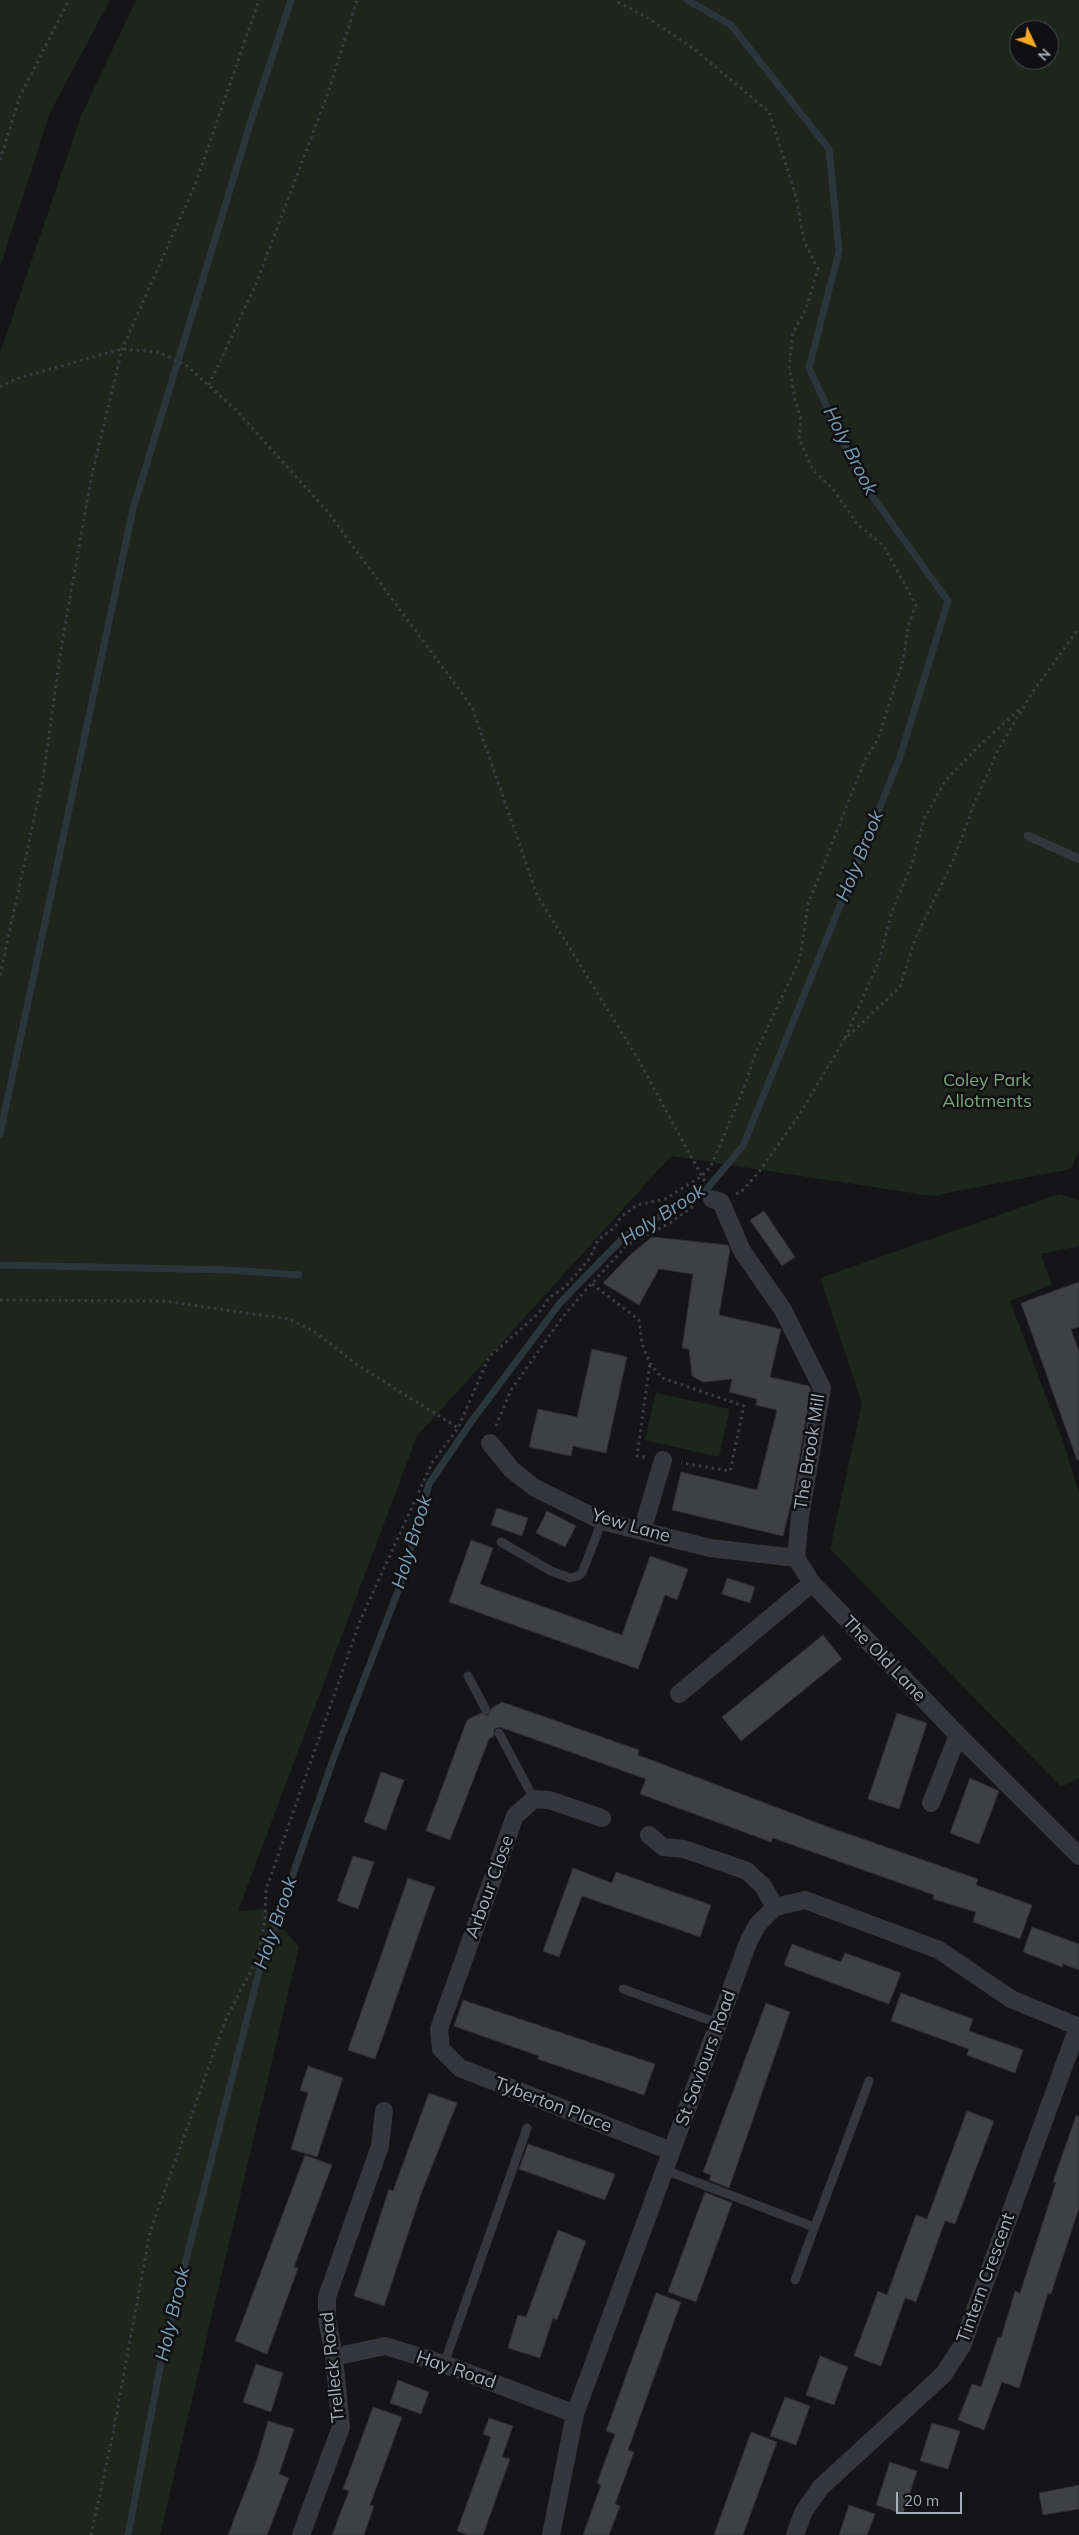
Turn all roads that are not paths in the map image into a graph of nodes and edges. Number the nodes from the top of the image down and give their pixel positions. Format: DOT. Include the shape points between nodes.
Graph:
graph roads {
  1 [pos="1028,836"];
  2 [pos="1079,859"];
  3 [pos="716,1200"];
  4 [pos="490,1443"];
  5 [pos="664,1460"];
  6 [pos="602,1521"];
  7 [pos="642,1531"];
  8 [pos="501,1542"];
  9 [pos="796,1558"];
  10 [pos="812,1583"];
  11 [pos="468,1676"];
  12 [pos="679,1694"];
  13 [pos="486,1710"];
  14 [pos="499,1733"];
  15 [pos="958,1735"];
  16 [pos="534,1799"];
  17 [pos="931,1804"];
  18 [pos="602,1818"];
  19 [pos="649,1835"];
  20 [pos="1079,1856"];
  21 [pos="775,1907"];
  22 [pos="623,1989"];
  23 [pos="720,2024"];
  24 [pos="1079,2027"];
  25 [pos="441,2049"];
  26 [pos="869,2081"];
  27 [pos="384,2111"];
  28 [pos="527,2128"];
  29 [pos="671,2152"];
  30 [pos="665,2170"];
  31 [pos="814,2227"];
  32 [pos="795,2280"];
  33 [pos="334,2357"];
  34 [pos="444,2364"];
  35 [pos="575,2414"];
  36 [pos="301,2535"];
  37 [pos="551,2535"];
  38 [pos="795,2535"];
  1 -- 2 [label="lane"];
  3 -- 9 [label="street, The Brook Mill" via="742,1251 783,1310 822,1388"];
  4 -- 6 [label="street, Yew Lane" via="512,1470 536,1488"];
  5 -- 7 [label="street"];
  6 -- 7 [label="street, Yew Lane"];
  6 -- 8 [label="lane" via="582,1572 570,1578 551,1571"];
  7 -- 9 [label="street, Yew Lane" via="710,1548"];
  9 -- 10 [label="street"];
  10 -- 12 [label="street"];
  10 -- 15 [label="street, The Old Lane"];
  11 -- 13 [label="lane"];
  14 -- 16 [label="lane"];
  15 -- 17 [label="street"];
  15 -- 20 [label="street, The Old Lane"];
  16 -- 18 [label="street" via="549,1800"];
  16 -- 25 [label="street, Arbour Close" via="516,1816 439,2029"];
  19 -- 21 [label="street" via="663,1847 684,1849 747,1871 763,1886"];
  21 -- 23 [label="street, St Saviours Road" via="758,1924 749,1940"];
  21 -- 24 [label="street" via="805,1900 939,1950 1011,1999"];
  22 -- 23 [label="lane"];
  23 -- 29 [label="street, St Saviours Road"];
  24 -- 38 [label="street, Tintern Crescent" via="962,2346 943,2375 820,2487 804,2511"];
  25 -- 29 [label="street, Tyberton Place" via="460,2068"];
  26 -- 31 [label="lane"];
  27 -- 33 [label="street, Trelleck Road" via="380,2146 327,2297"];
  28 -- 34 [label="lane"];
  29 -- 30 [label="street, St Saviours Road"];
  30 -- 31 [label="lane"];
  30 -- 35 [label="street, St Saviours Road"];
  31 -- 32 [label="lane"];
  33 -- 34 [label="street, Hay Road" via="385,2346"];
  33 -- 36 [label="street, Trelleck Road" via="340,2427"];
  34 -- 35 [label="street, Hay Road"];
  35 -- 37 [label="street, St Saviours Road"];
}
